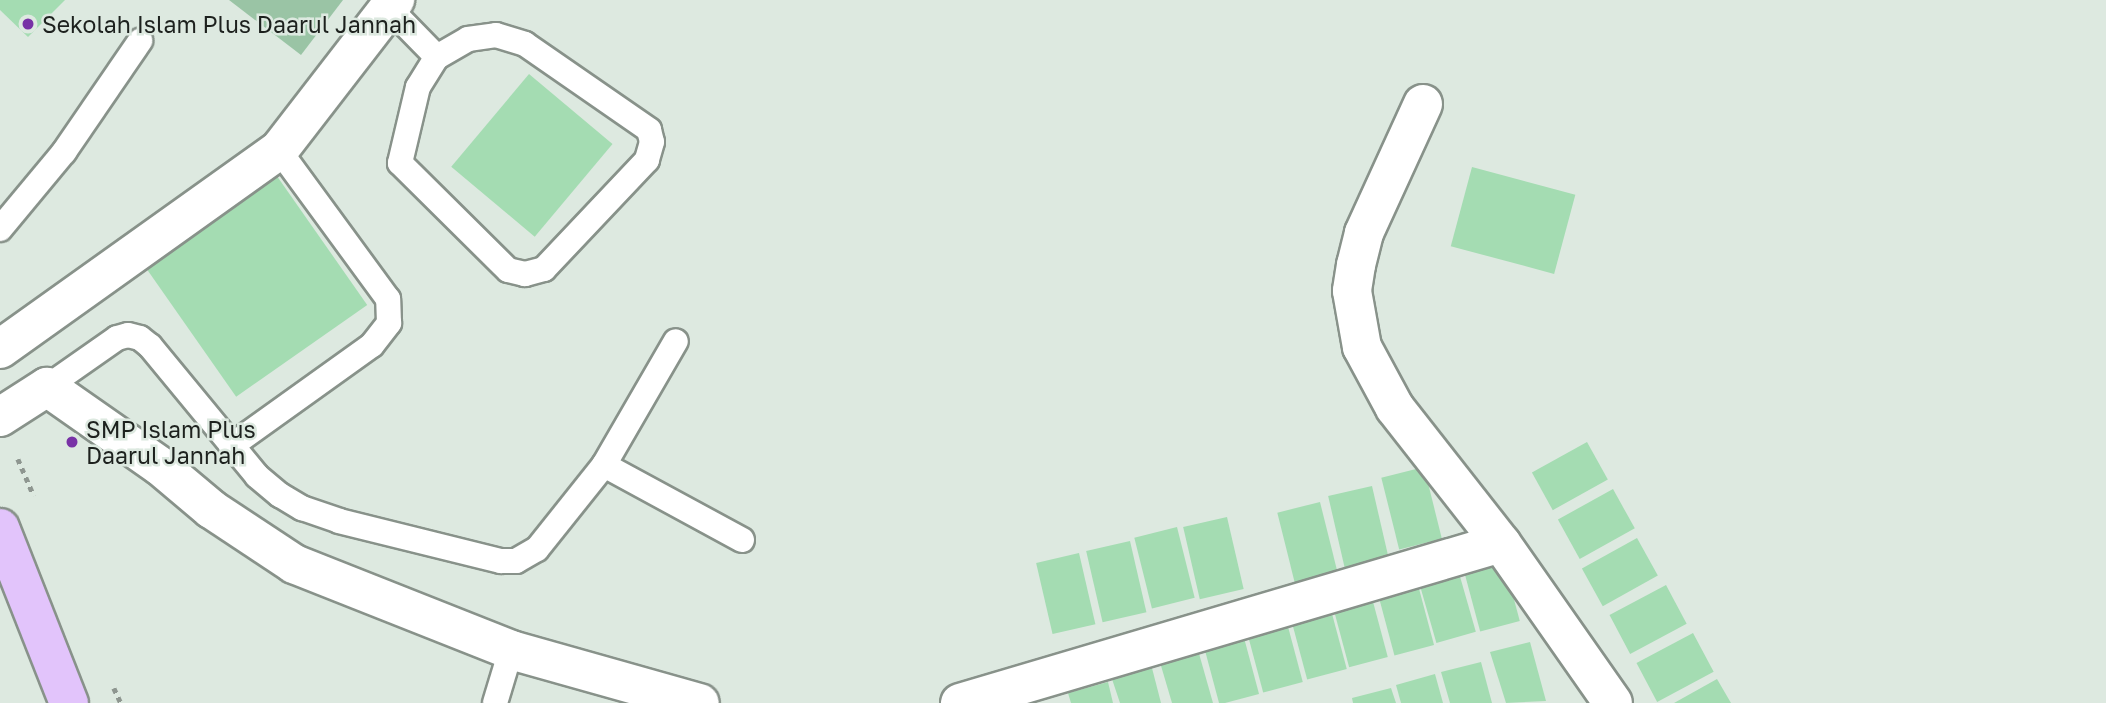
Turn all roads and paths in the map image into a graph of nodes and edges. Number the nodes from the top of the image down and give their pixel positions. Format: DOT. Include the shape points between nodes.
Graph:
graph roads {
  1 [pos="392,4"];
  2 [pos="140,41"];
  3 [pos="437,57"];
  4 [pos="1423,104"];
  5 [pos="279,150"];
  6 [pos="0,229"];
  7 [pos="676,341"];
  8 [pos="0,349"];
  9 [pos="47,387"];
  10 [pos="0,417"];
  11 [pos="231,446"];
  12 [pos="604,466"];
  13 [pos="0,528"];
  14 [pos="742,540"];
  15 [pos="1501,543"];
  16 [pos="511,650"];
  17 [pos="69,703"];
  18 [pos="495,703"];
  19 [pos="700,703"];
  20 [pos="960,703"];
  21 [pos="1612,703"];
  1 -- 3 [label="lane"];
  1 -- 5 [label="street"];
  2 -- 6 [label="lane" via="64,152"];
  3 -- 3 [label="lane" via="468,39 495,35 525,44 649,130 652,142 647,160 544,269 525,274 508,270 400,163 418,87"];
  4 -- 15 [label="street" via="1364,233 1352,291 1355,317 1362,346 1395,408"];
  5 -- 8 [label="street"];
  5 -- 11 [label="lane" via="388,299 389,323 372,345"];
  7 -- 12 [label="lane"];
  9 -- 10 [label="street"];
  9 -- 11 [label="lane" via="117,338 140,338"];
  9 -- 16 [label="street" via="160,466 211,509 294,564"];
  11 -- 12 [label="lane" via="257,476 302,508 500,561 524,558 537,549"];
  12 -- 14 [label="lane"];
  13 -- 17 [label="main road"];
  15 -- 20 [label="street"];
  15 -- 21 [label="street"];
  16 -- 18 [label="lane"];
  16 -- 19 [label="street"];
}
